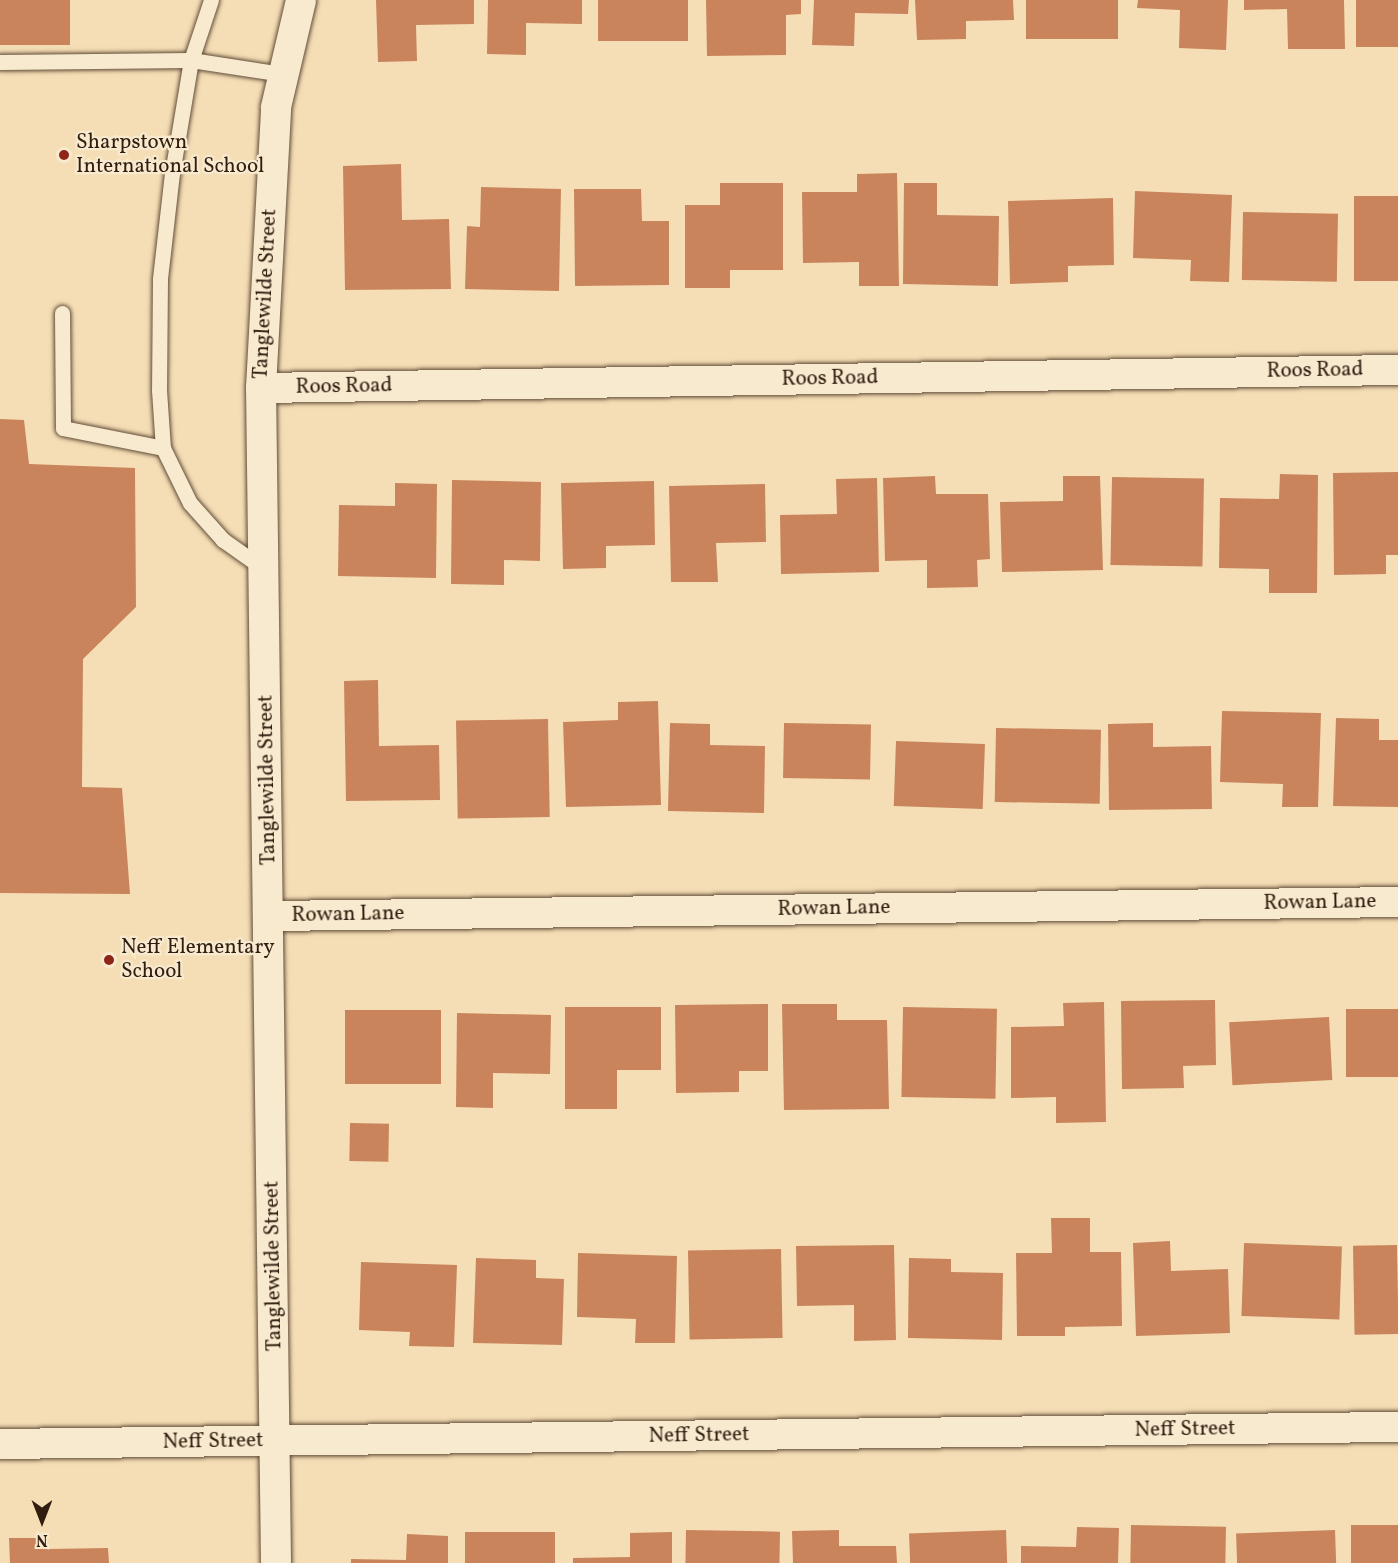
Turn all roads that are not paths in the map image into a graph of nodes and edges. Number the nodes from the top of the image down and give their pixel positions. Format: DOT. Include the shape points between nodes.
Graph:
graph roads {
  1 [pos="211,0"];
  2 [pos="301,0"];
  3 [pos="191,60"];
  4 [pos="0,62"];
  5 [pos="283,74"];
  6 [pos="62,313"];
  7 [pos="1398,370"];
  8 [pos="261,388"];
  9 [pos="163,448"];
  10 [pos="264,569"];
  11 [pos="1398,902"];
  12 [pos="271,916"];
  13 [pos="1398,1427"];
  14 [pos="276,1442"];
  15 [pos="0,1444"];
  16 [pos="276,1563"];
  1 -- 3 [label="lane"];
  2 -- 5 [label="street, Tanglewilde Street"];
  3 -- 4 [label="lane"];
  3 -- 5 [label="lane"];
  3 -- 9 [label="lane" via="160,279"];
  5 -- 8 [label="street, Tanglewilde Street" via="276,108"];
  6 -- 9 [label="lane" via="63,428"];
  7 -- 8 [label="street, Roos Road"];
  8 -- 10 [label="street, Tanglewilde Street"];
  9 -- 10 [label="lane" via="190,503 223,540"];
  10 -- 12 [label="street, Tanglewilde Street"];
  11 -- 12 [label="street, Rowan Lane"];
  12 -- 14 [label="street, Tanglewilde Street"];
  13 -- 14 [label="street, Neff Street"];
  14 -- 15 [label="street, Neff Street"];
  14 -- 16 [label="street, Tanglewilde Street"];
}
